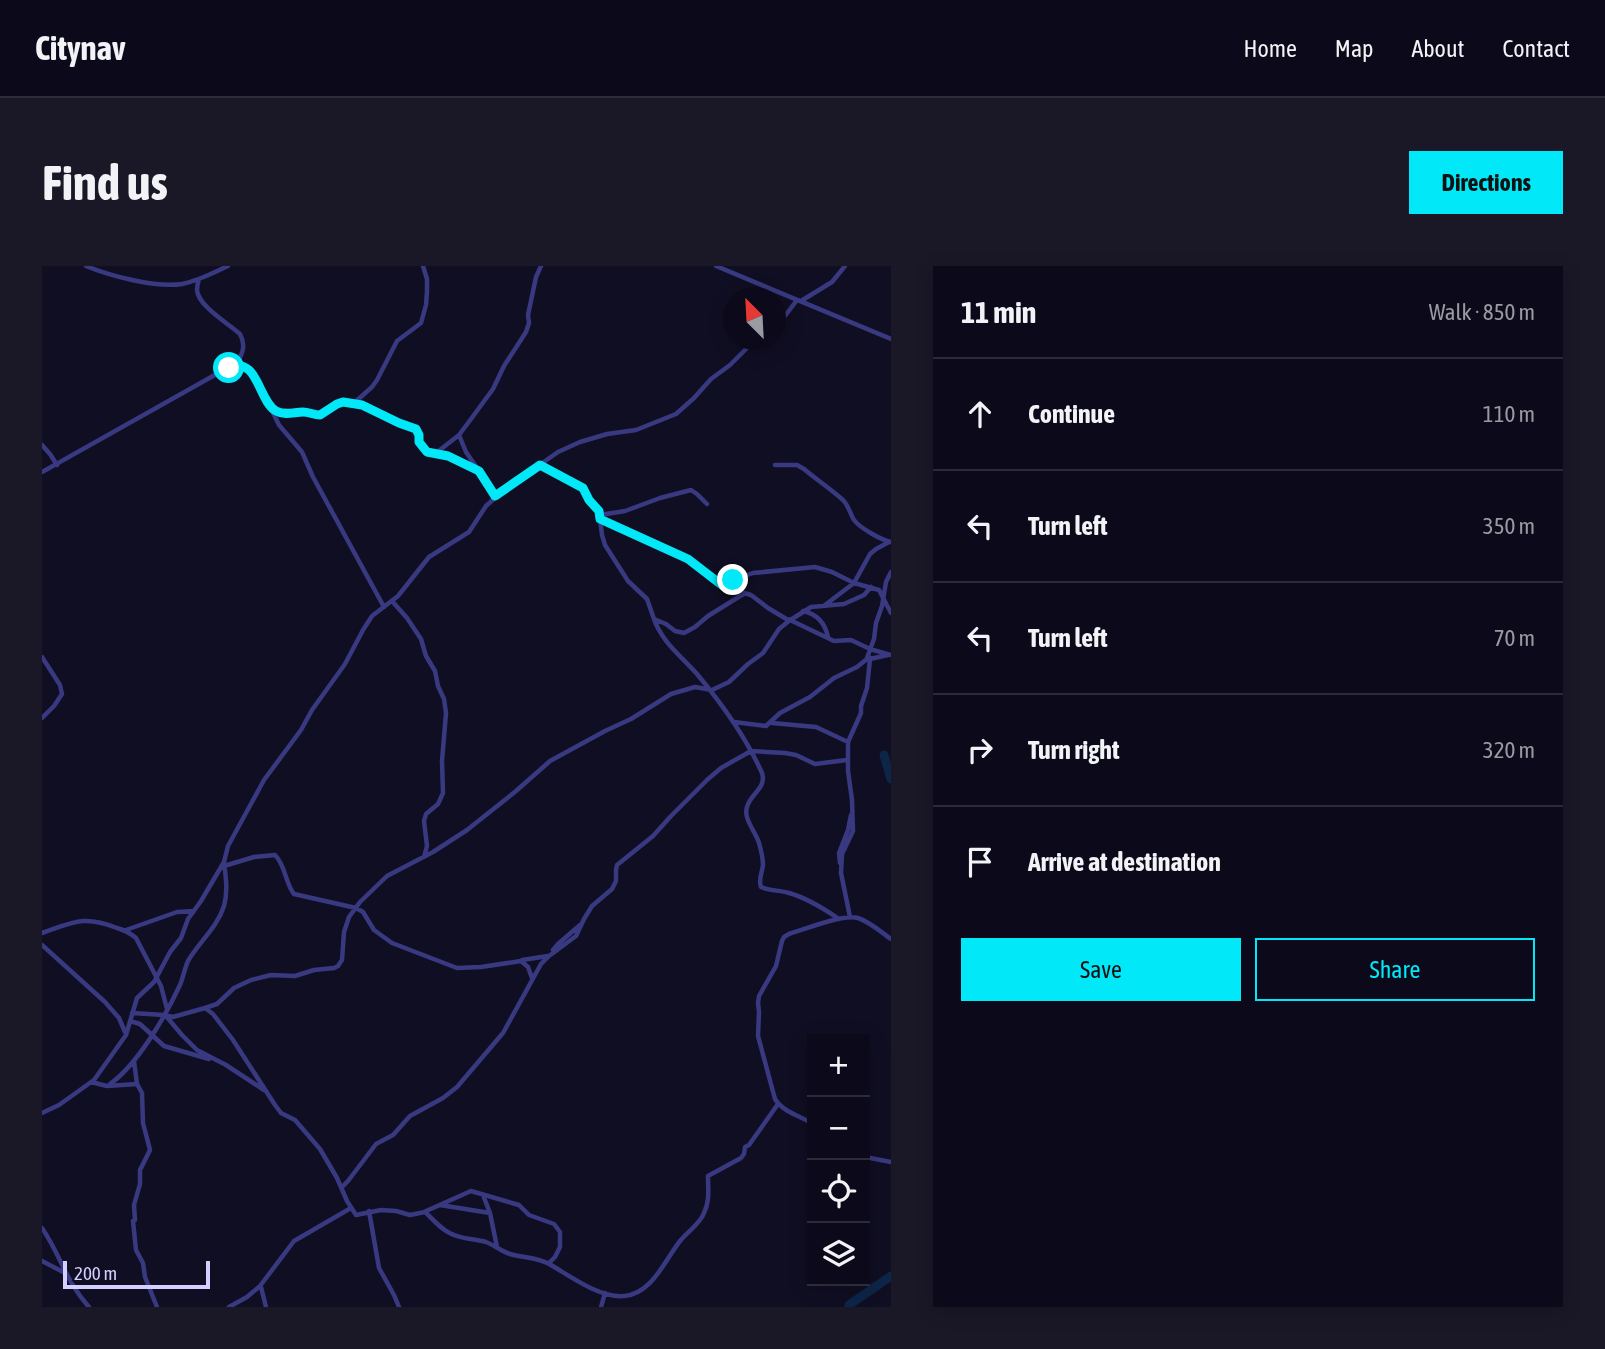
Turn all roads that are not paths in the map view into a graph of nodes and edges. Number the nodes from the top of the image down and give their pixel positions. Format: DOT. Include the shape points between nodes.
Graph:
graph roads {
  1 [pos="86,266"];
  2 [pos="228,266"];
  3 [pos="423,266"];
  4 [pos="541,266"];
  5 [pos="716,266"];
  6 [pos="845,266"];
  7 [pos="199,279"];
  8 [pos="799,301"];
  9 [pos="786,315"];
  10 [pos="891,339"];
  11 [pos="745,350"];
  12 [pos="235,365"];
  13 [pos="353,403"];
  14 [pos="269,406"];
  15 [pos="459,435"];
  16 [pos="42,445"];
  17 [pos="436,453"];
  18 [pos="57,465"];
  19 [pos="540,465"];
  20 [pos="775,465"];
  21 [pos="479,471"];
  22 [pos="42,472"];
  23 [pos="495,496"];
  24 [pos="707,504"];
  25 [pos="600,517"];
  26 [pos="890,542"];
  27 [pos="891,572"];
  28 [pos="854,583"];
  29 [pos="723,586"];
  30 [pos="871,587"];
  31 [pos="745,593"];
  32 [pos="883,598"];
  33 [pos="392,601"];
  34 [pos="825,606"];
  35 [pos="384,607"];
  36 [pos="803,611"];
  37 [pos="891,613"];
  38 [pos="654,619"];
  39 [pos="790,620"];
  40 [pos="828,638"];
  41 [pos="871,649"];
  42 [pos="890,655"];
  43 [pos="42,657"];
  44 [pos="869,659"];
  45 [pos="709,690"];
  46 [pos="42,718"];
  47 [pos="733,722"];
  48 [pos="771,723"];
  49 [pos="848,741"];
  50 [pos="751,751"];
  51 [pos="847,760"];
  52 [pos="424,857"];
  53 [pos="224,864"];
  54 [pos="356,908"];
  55 [pos="194,911"];
  56 [pos="850,917"];
  57 [pos="839,919"];
  58 [pos="122,929"];
  59 [pos="42,933"];
  60 [pos="891,939"];
  61 [pos="42,945"];
  62 [pos="550,955"];
  63 [pos="521,961"];
  64 [pos="157,977"];
  65 [pos="532,979"];
  66 [pos="205,1008"];
  67 [pos="132,1013"];
  68 [pos="166,1013"];
  69 [pos="130,1021"];
  70 [pos="126,1035"];
  71 [pos="152,1036"];
  72 [pos="134,1060"];
  73 [pos="220,1061"];
  74 [pos="92,1082"];
  75 [pos="137,1084"];
  76 [pos="107,1086"];
  77 [pos="267,1093"];
  78 [pos="778,1104"];
  79 [pos="42,1113"];
  80 [pos="807,1120"];
  81 [pos="870,1158"];
  82 [pos="891,1162"];
  83 [pos="341,1187"];
  84 [pos="482,1194"];
  85 [pos="439,1204"];
  86 [pos="351,1208"];
  87 [pos="369,1211"];
  88 [pos="423,1212"];
  89 [pos="489,1213"];
  90 [pos="42,1228"];
  91 [pos="498,1248"];
  92 [pos="42,1261"];
  93 [pos="549,1264"];
  94 [pos="64,1272"];
  95 [pos="261,1286"];
  96 [pos="605,1293"];
  97 [pos="89,1307"];
  98 [pos="157,1307"];
  99 [pos="229,1307"];
  100 [pos="266,1307"];
  101 [pos="399,1307"];
  102 [pos="601,1307"];
  1 -- 7 [label="street" via="127,279 169,285"];
  2 -- 7 [label="street"];
  3 -- 13 [label="street" via="428,292 421,323 397,341 377,380"];
  4 -- 15 [label="street" via="526,332"];
  5 -- 8 [label="street"];
  6 -- 8 [label="street" via="832,282"];
  7 -- 12 [label="street" via="198,296 242,338 243,352"];
  8 -- 9 [label="street"];
  8 -- 10 [label="street"];
  11 -- 19 [label="street" via="676,414 580,442"];
  12 -- 14 [label="street" via="251,371"];
  12 -- 18 [label="street"];
  13 -- 14 [label="street" via="337,404 315,415 285,414"];
  13 -- 17 [label="street" via="416,429 423,449"];
  14 -- 35 [label="street" via="302,452"];
  15 -- 17 [label="street"];
  15 -- 21 [label="street"];
  16 -- 18 [label="street"];
  17 -- 21 [label="street"];
  18 -- 22 [label="street"];
  19 -- 23 [label="street"];
  19 -- 25 [label="street" via="583,488"];
  20 -- 26 [label="street" via="804,469 845,502 864,530"];
  21 -- 23 [label="street"];
  23 -- 33 [label="street" via="469,532 429,557"];
  24 -- 25 [label="street" via="691,490"];
  25 -- 29 [label="street" via="688,559"];
  25 -- 38 [label="street" via="605,545 628,581 647,599"];
  26 -- 28 [label="street" via="870,554"];
  27 -- 32 [label="street"];
  28 -- 29 [label="street" via="815,567 753,573"];
  28 -- 30 [label="street"];
  28 -- 34 [label="street"];
  29 -- 31 [label="street"];
  30 -- 32 [label="street"];
  30 -- 34 [label="street" via="844,604"];
  31 -- 38 [label="street" via="684,633"];
  31 -- 39 [label="street"];
  32 -- 37 [label="street"];
  32 -- 41 [label="street"];
  33 -- 35 [label="street"];
  33 -- 52 [label="street" via="421,639 446,713 443,793 426,814"];
  34 -- 36 [label="street"];
  35 -- 53 [label="street" via="363,630 345,664 264,780 228,846"];
  36 -- 39 [label="street"];
  36 -- 40 [label="street" via="823,623"];
  38 -- 45 [label="street" via="662,636"];
  39 -- 40 [label="street"];
  39 -- 45 [label="street" via="735,679"];
  40 -- 41 [label="street" via="851,640"];
  41 -- 42 [label="street"];
  41 -- 44 [label="street"];
  42 -- 44 [label="street"];
  43 -- 46 [label="street" via="62,694"];
  44 -- 48 [label="street"];
  44 -- 49 [label="street" via="861,713"];
  45 -- 47 [label="street"];
  45 -- 52 [label="street" via="695,687 671,694 550,761 477,822"];
  47 -- 48 [label="street"];
  47 -- 50 [label="street"];
  48 -- 49 [label="street" via="816,727"];
  49 -- 51 [label="street"];
  50 -- 51 [label="street" via="796,755 815,764"];
  50 -- 57 [label="street" via="764,779 746,812 759,842 761,887 814,902"];
  50 -- 62 [label="street" via="721,768 620,862 612,889 592,906 576,936"];
  51 -- 56 [label="street" via="852,813 839,860"];
  52 -- 54 [label="street" via="387,876"];
  53 -- 54 [label="street" via="275,855 294,894"];
  53 -- 55 [label="street"];
  53 -- 68 [label="street" via="224,907 190,959"];
  54 -- 63 [label="street" via="392,943 457,968"];
  54 -- 66 [label="street" via="345,925 338,966 251,981"];
  55 -- 58 [label="street"];
  55 -- 64 [label="street"];
  56 -- 57 [label="street"];
  56 -- 60 [label="street" via="863,920"];
  57 -- 78 [label="street" via="784,937 776,966 759,996 758,1036"];
  58 -- 59 [label="street" via="87,920"];
  58 -- 64 [label="street" via="136,938"];
  61 -- 70 [label="street" via="105,1002"];
  62 -- 63 [label="street"];
  62 -- 65 [label="street"];
  63 -- 65 [label="street"];
  64 -- 67 [label="street" via="137,998"];
  64 -- 68 [label="street"];
  65 -- 83 [label="street" via="503,1033 457,1087 376,1144"];
  66 -- 68 [label="street" via="173,1017"];
  66 -- 77 [label="street" via="233,1040"];
  67 -- 68 [label="street"];
  67 -- 69 [label="street"];
  68 -- 71 [label="street"];
  68 -- 73 [label="street" via="191,1045"];
  69 -- 70 [label="street"];
  69 -- 71 [label="street"];
  70 -- 74 [label="street"];
  71 -- 72 [label="street"];
  71 -- 73 [label="street" via="164,1046"];
  72 -- 75 [label="street"];
  72 -- 76 [label="street"];
  73 -- 77 [label="street"];
  74 -- 76 [label="street"];
  74 -- 79 [label="street"];
  75 -- 76 [label="street"];
  75 -- 98 [label="street" via="150,1150 140,1170 134,1234"];
  77 -- 83 [label="street" via="320,1149"];
  78 -- 80 [label="street"];
  78 -- 96 [label="street" via="741,1158 708,1177 704,1216 648,1283 630,1295"];
  81 -- 82 [label="street"];
  83 -- 86 [label="street"];
  84 -- 85 [label="street" via="471,1191"];
  84 -- 89 [label="street"];
  84 -- 93 [label="street" via="519,1205 529,1215 557,1227 560,1247"];
  85 -- 88 [label="street"];
  85 -- 89 [label="street"];
  86 -- 87 [label="street" via="356,1214"];
  86 -- 95 [label="street" via="294,1241"];
  87 -- 88 [label="street"];
  87 -- 101 [label="street" via="379,1268"];
  88 -- 91 [label="street" via="455,1236"];
  89 -- 91 [label="street"];
  90 -- 94 [label="street"];
  91 -- 93 [label="street"];
  92 -- 94 [label="street"];
  93 -- 96 [label="street"];
  94 -- 97 [label="street"];
  95 -- 99 [label="street"];
  95 -- 100 [label="street"];
  96 -- 102 [label="street"];
}
